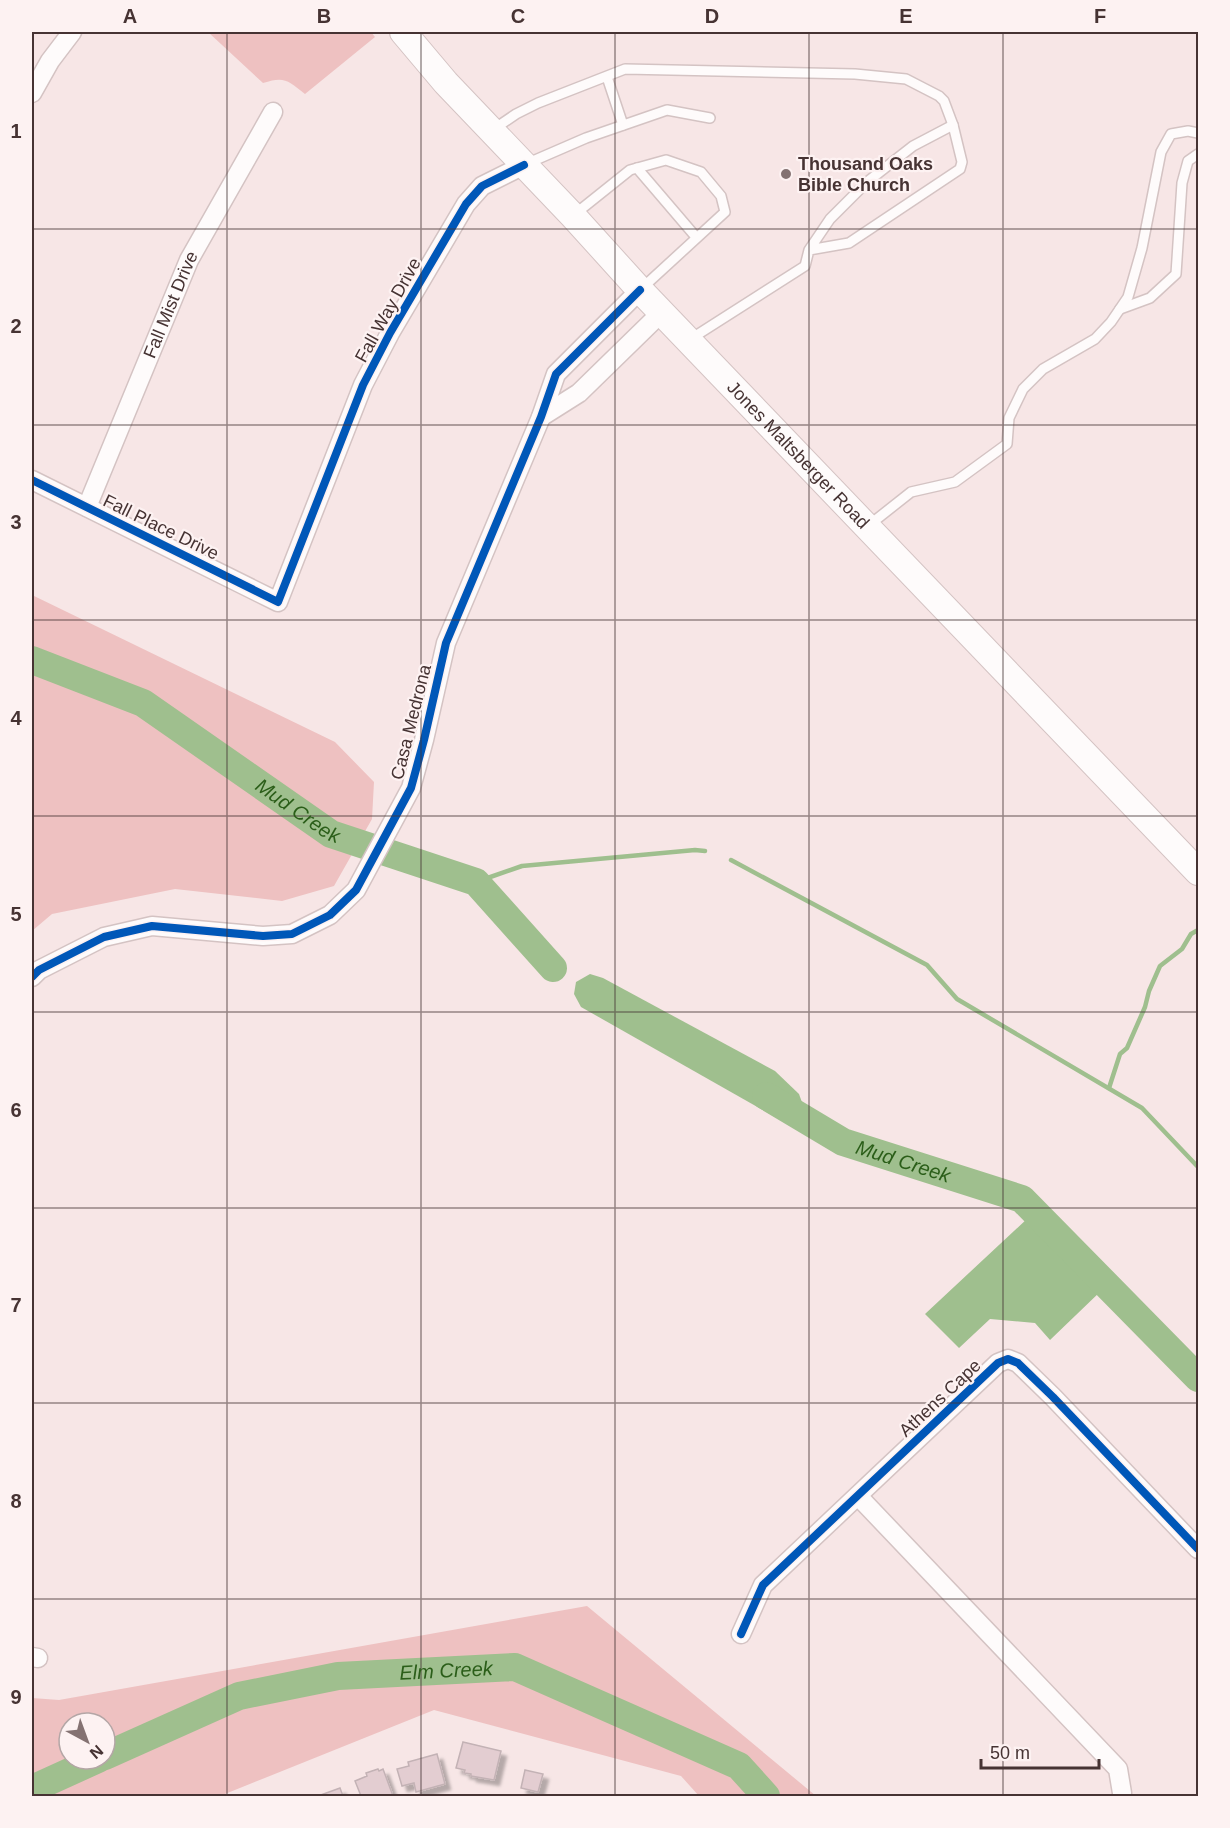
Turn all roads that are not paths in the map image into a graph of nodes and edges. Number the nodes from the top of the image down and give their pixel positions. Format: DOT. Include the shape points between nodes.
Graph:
graph roads {
  1 [pos="72,32"];
  2 [pos="403,32"];
  3 [pos="607,77"];
  4 [pos="33,86"];
  5 [pos="273,112"];
  6 [pos="710,118"];
  7 [pos="623,125"];
  8 [pos="953,125"];
  9 [pos="492,131"];
  10 [pos="1198,133"];
  11 [pos="1198,154"];
  12 [pos="524,165"];
  13 [pos="637,168"];
  14 [pos="573,216"];
  15 [pos="696,237"];
  16 [pos="809,250"];
  17 [pos="640,290"];
  18 [pos="1120,309"];
  19 [pos="662,312"];
  20 [pos="594,336"];
  21 [pos="689,340"];
  22 [pos="615,358"];
  23 [pos="541,417"];
  24 [pos="32,480"];
  25 [pos="87,507"];
  26 [pos="868,526"];
  27 [pos="278,602"];
  28 [pos="1198,872"];
  29 [pos="32,977"];
  30 [pos="858,1496"];
  31 [pos="1198,1549"];
  32 [pos="741,1634"];
  33 [pos="1122,1793"];
  1 -- 4 [label="street"];
  2 -- 9 [label="main road, Jones Maltsberger Road"];
  3 -- 7 [label="lane"];
  3 -- 8 [label="lane" via="625,69 855,74 906,79 939,96"];
  3 -- 9 [label="lane" via="538,103"];
  5 -- 25 [label="street, Fall Mist Drive" via="189,260"];
  6 -- 7 [label="lane" via="667,111"];
  7 -- 12 [label="lane"];
  8 -- 16 [label="lane" via="913,146 867,182 830,219"];
  8 -- 16 [label="lane" via="962,162 960,169 849,243"];
  9 -- 12 [label="main road, Jones Maltsberger Road"];
  10 -- 18 [label="lane" via="1171,135 1161,152 1142,248 1128,297"];
  11 -- 18 [label="lane" via="1188,161 1182,183 1176,274 1150,298"];
  12 -- 14 [label="main road, Jones Maltsberger Road"];
  12 -- 27 [label="street, Fall Way Drive" via="482,186 466,204 390,333 363,385"];
  13 -- 14 [label="lane"];
  13 -- 15 [label="lane"];
  13 -- 15 [label="lane" via="666,160 701,172 720,196 725,212"];
  14 -- 17 [label="main road, Jones Maltsberger Road"];
  15 -- 17 [label="lane"];
  16 -- 21 [label="lane" via="805,266"];
  17 -- 19 [label="main road, Jones Maltsberger Road"];
  17 -- 20 [label="street, Casa Medrona"];
  18 -- 26 [label="lane" via="1095,339 1043,369 1023,389 1009,418 1007,444 955,482 911,492"];
  19 -- 21 [label="main road, Jones Maltsberger Road"];
  19 -- 22 [label="street"];
  20 -- 22 [label="street"];
  20 -- 23 [label="street, Casa Medrona" via="556,374"];
  21 -- 26 [label="main road, Jones Maltsberger Road"];
  22 -- 23 [label="street" via="579,393"];
  23 -- 29 [label="street, Casa Medrona" via="446,643 411,788 356,890 330,915 292,934 263,936 152,926 104,937"];
  24 -- 25 [label="street, Fall Place Drive"];
  25 -- 27 [label="street, Fall Place Drive"];
  26 -- 28 [label="main road, Jones Maltsberger Road"];
  30 -- 31 [label="street, Athens Cape" via="998,1363 1008,1359 1039,1383"];
  30 -- 32 [label="street, Athens Cape" via="763,1585"];
  30 -- 33 [label="street" via="1118,1769"];
}
